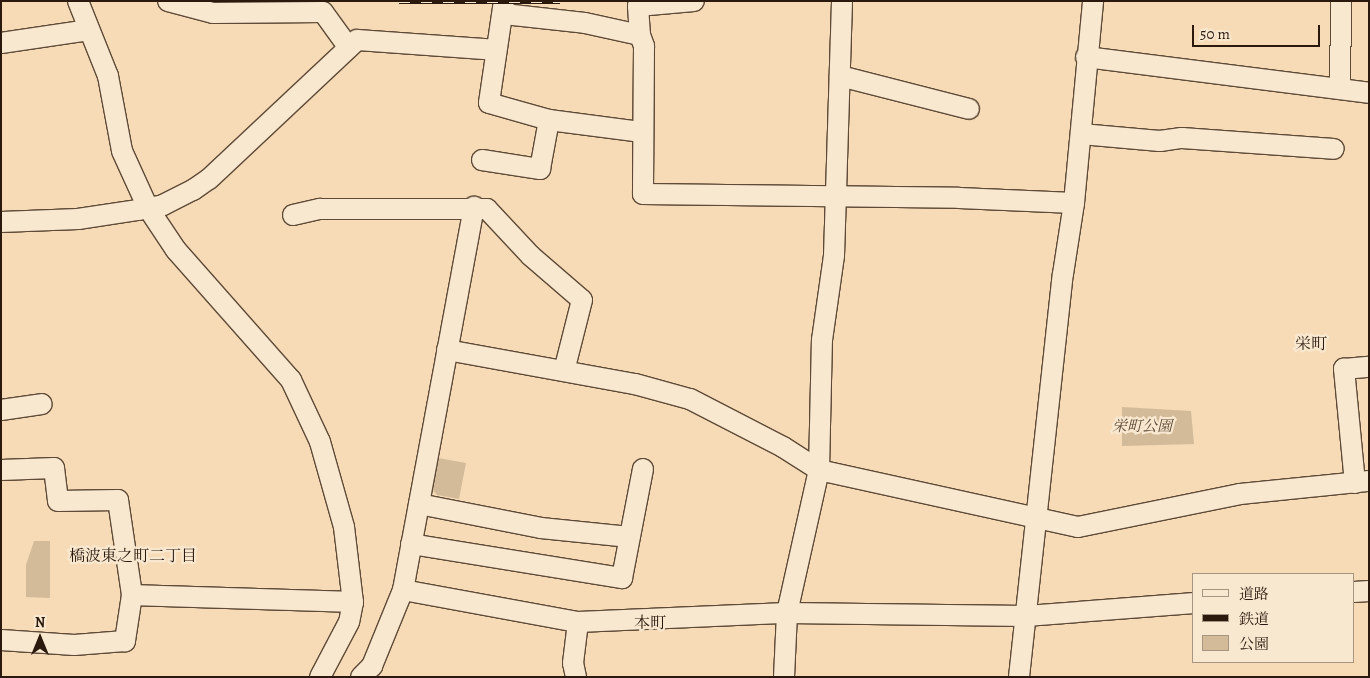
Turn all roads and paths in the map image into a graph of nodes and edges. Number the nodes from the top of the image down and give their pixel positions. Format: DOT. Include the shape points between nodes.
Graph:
graph roads {
  1 [pos="78,1"];
  2 [pos="168,1"];
  3 [pos="694,1"];
  4 [pos="842,1"];
  5 [pos="1093,1"];
  6 [pos="1341,1"];
  7 [pos="504,8"];
  8 [pos="89,30"];
  9 [pos="640,35"];
  10 [pos="1,43"];
  11 [pos="349,48"];
  12 [pos="494,50"];
  13 [pos="1086,57"];
  14 [pos="840,76"];
  15 [pos="1340,88"];
  16 [pos="1369,93"];
  17 [pos="969,109"];
  18 [pos="549,120"];
  19 [pos="642,132"];
  20 [pos="1081,134"];
  21 [pos="1334,149"];
  22 [pos="482,160"];
  23 [pos="836,195"];
  24 [pos="1074,203"];
  25 [pos="474,207"];
  26 [pos="148,208"];
  27 [pos="292,215"];
  28 [pos="1,222"];
  29 [pos="447,350"];
  30 [pos="1369,367"];
  31 [pos="564,371"];
  32 [pos="42,404"];
  33 [pos="1,410"];
  34 [pos="643,469"];
  35 [pos="1,470"];
  36 [pos="820,470"];
  37 [pos="1362,482"];
  38 [pos="418,504"];
  39 [pos="1037,520"];
  40 [pos="630,537"];
  41 [pos="411,544"];
  42 [pos="403,590"];
  43 [pos="1369,591"];
  44 [pos="1355,592"];
  45 [pos="132,595"];
  46 [pos="353,602"];
  47 [pos="1192,603"];
  48 [pos="787,613"];
  49 [pos="1026,616"];
  50 [pos="578,622"];
  51 [pos="1,640"];
  52 [pos="320,677"];
  53 [pos="361,677"];
  54 [pos="576,677"];
  55 [pos="784,677"];
  56 [pos="1019,677"];
  1 -- 8 [label="street"];
  2 -- 11 [label="street" via="214,13 323,12"];
  3 -- 9 [label="street" via="638,6"];
  4 -- 14 [label="street"];
  5 -- 13 [label="street"];
  6 -- 15 [label="street"];
  7 -- 9 [label="street"];
  7 -- 12 [label="street"];
  8 -- 10 [label="street"];
  8 -- 26 [label="street" via="108,76 122,151"];
  9 -- 19 [label="street" via="644,46"];
  11 -- 12 [label="street" via="357,40"];
  11 -- 26 [label="street" via="210,179 163,206"];
  12 -- 18 [label="street" via="489,104"];
  13 -- 15 [label="street"];
  13 -- 20 [label="street"];
  14 -- 17 [label="street"];
  14 -- 23 [label="street"];
  15 -- 16 [label="street"];
  18 -- 19 [label="street"];
  18 -- 22 [label="street" via="540,169"];
  19 -- 23 [label="street" via="643,194"];
  20 -- 21 [label="street"];
  20 -- 24 [label="street"];
  23 -- 24 [label="street"];
  23 -- 36 [label="street" via="834,256 822,340"];
  24 -- 39 [label="street" via="1063,274"];
  25 -- 27 [label="street" via="320,209"];
  25 -- 29 [label="street"];
  25 -- 31 [label="street" via="486,209 531,256 582,300"];
  26 -- 28 [label="street" via="78,219"];
  26 -- 46 [label="street" via="176,250 291,380 320,442 341,517 350,561"];
  29 -- 31 [label="street"];
  29 -- 38 [label="street"];
  30 -- 37 [label="street" via="1344,369"];
  31 -- 36 [label="street" via="635,384 690,399"];
  32 -- 33 [label="street"];
  34 -- 40 [label="street"];
  35 -- 45 [label="street" via="54,468 58,501 118,500"];
  36 -- 39 [label="street"];
  36 -- 48 [label="street"];
  37 -- 39 [label="street" via="1240,494 1078,528"];
  38 -- 40 [label="street" via="541,528"];
  38 -- 41 [label="street"];
  39 -- 49 [label="street"];
  40 -- 41 [label="street" via="622,578"];
  41 -- 42 [label="street"];
  42 -- 50 [label="street"];
  42 -- 53 [label="street" via="372,666"];
  43 -- 44 [label="street"];
  45 -- 46 [label="street"];
  45 -- 51 [label="street" via="124,641 74,644"];
  46 -- 52 [label="street" via="349,622"];
  47 -- 49 [label="street"];
  48 -- 49 [label="street"];
  48 -- 50 [label="street"];
  48 -- 55 [label="street"];
  49 -- 56 [label="street"];
  50 -- 54 [label="street" via="573,663"];
}
